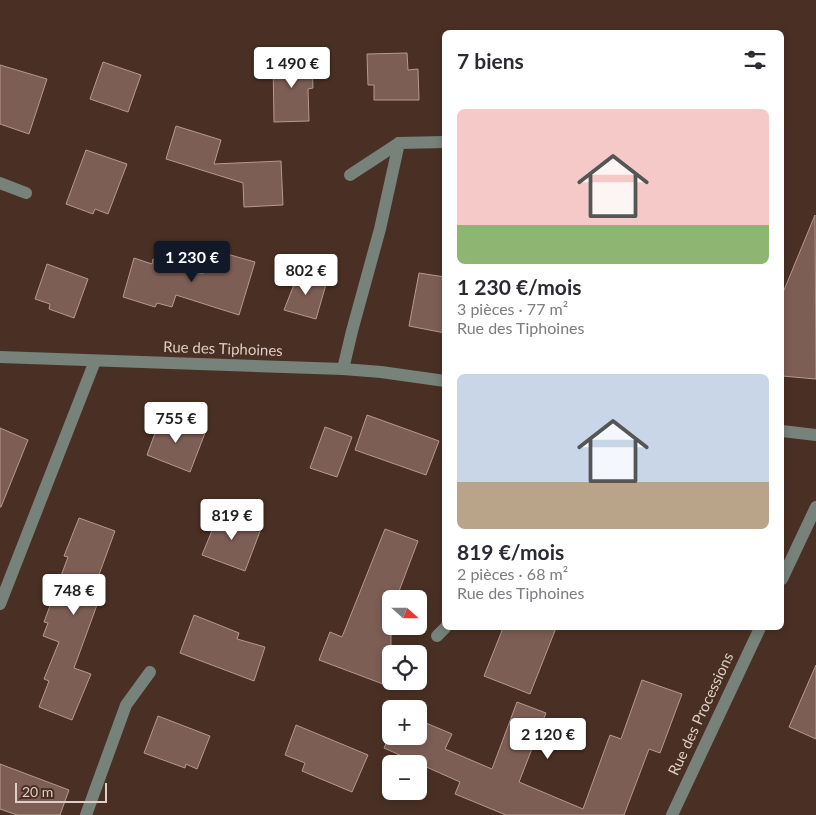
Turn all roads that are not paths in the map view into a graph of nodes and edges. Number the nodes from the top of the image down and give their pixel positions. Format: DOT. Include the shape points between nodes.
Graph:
graph roads {
  1 [pos="442,142"];
  2 [pos="399,143"];
  3 [pos="350,175"];
  4 [pos="0,183"];
  5 [pos="26,193"];
  6 [pos="0,357"];
  7 [pos="95,361"];
  8 [pos="343,369"];
  9 [pos="442,381"];
  10 [pos="784,431"];
  11 [pos="816,435"];
  12 [pos="816,507"];
  13 [pos="784,575"];
  14 [pos="0,604"];
  15 [pos="759,630"];
  16 [pos="150,672"];
  17 [pos="86,815"];
  18 [pos="672,815"];
  1 -- 2 [label="street"];
  2 -- 3 [label="street"];
  2 -- 8 [label="street"];
  4 -- 5 [label="street"];
  6 -- 7 [label="street, Rue des Tiphoines"];
  7 -- 8 [label="street, Rue des Tiphoines"];
  7 -- 14 [label="street"];
  8 -- 9 [label="street, Rue des Tiphoines"];
  10 -- 11 [label="street"];
  12 -- 13 [label="street"];
  15 -- 18 [label="street, Rue des Processions"];
  16 -- 17 [label="street" via="126,705"];
}
